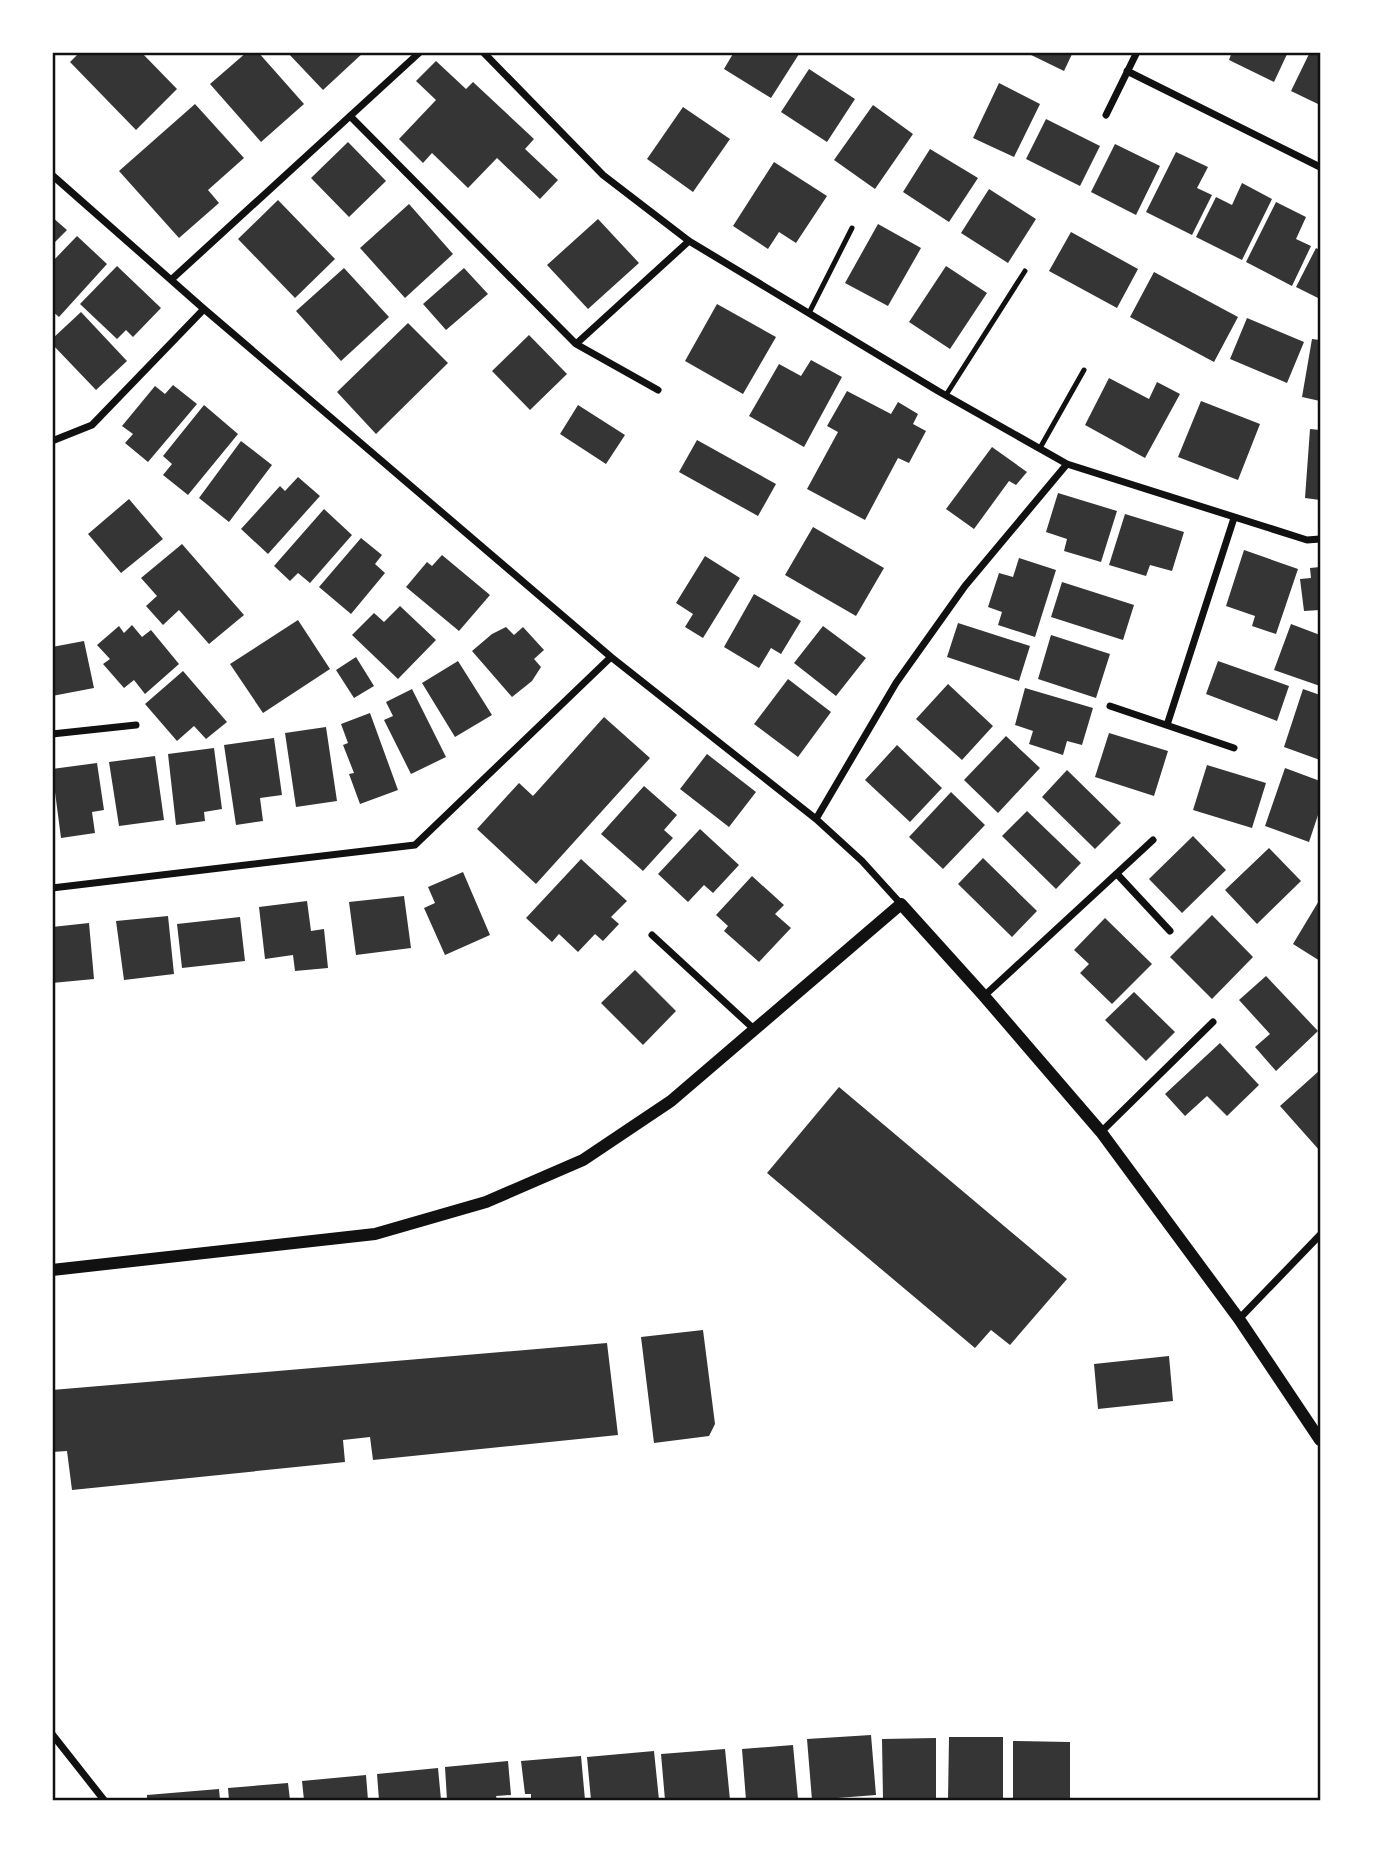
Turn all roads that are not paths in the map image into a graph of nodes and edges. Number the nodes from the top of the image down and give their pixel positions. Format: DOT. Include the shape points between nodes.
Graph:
graph roads {
  1 [pos="420,52"];
  2 [pos="482,52"];
  3 [pos="1137,52"];
  4 [pos="1127,71"];
  5 [pos="1106,115"];
  6 [pos="350,116"];
  7 [pos="1321,167"];
  8 [pos="52,175"];
  9 [pos="852,228"];
  10 [pos="689,241"];
  11 [pos="1025,271"];
  12 [pos="172,279"];
  13 [pos="204,309"];
  14 [pos="809,313"];
  15 [pos="576,344"];
  16 [pos="1084,370"];
  17 [pos="658,390"];
  18 [pos="946,395"];
  19 [pos="52,441"];
  20 [pos="1040,449"];
  21 [pos="1067,464"];
  22 [pos="1234,518"];
  23 [pos="1321,539"];
  24 [pos="611,657"];
  25 [pos="1110,706"];
  26 [pos="136,725"];
  27 [pos="1167,725"];
  28 [pos="52,734"];
  29 [pos="1234,748"];
  30 [pos="816,819"];
  31 [pos="1153,840"];
  32 [pos="1117,874"];
  33 [pos="52,888"];
  34 [pos="901,904"];
  35 [pos="1170,931"];
  36 [pos="652,935"];
  37 [pos="984,996"];
  38 [pos="1213,1022"];
  39 [pos="755,1030"];
  40 [pos="1101,1132"];
  41 [pos="1321,1235"];
  42 [pos="52,1270"];
  43 [pos="1239,1319"];
  44 [pos="1321,1440"];
  45 [pos="52,1734"];
  46 [pos="104,1801"];
  1 -- 6 [label="street"];
  2 -- 10 [label="street" via="603,175"];
  3 -- 4 [label="street"];
  4 -- 5 [label="street"];
  4 -- 7 [label="street"];
  6 -- 12 [label="street"];
  6 -- 15 [label="street"];
  8 -- 12 [label="street"];
  9 -- 14 [label="lane"];
  10 -- 14 [label="street"];
  10 -- 15 [label="street"];
  11 -- 18 [label="lane"];
  12 -- 13 [label="street"];
  13 -- 19 [label="street" via="92,425"];
  13 -- 24 [label="street"];
  14 -- 18 [label="street"];
  15 -- 17 [label="street"];
  16 -- 20 [label="lane"];
  18 -- 20 [label="street"];
  20 -- 21 [label="street"];
  21 -- 22 [label="street"];
  21 -- 30 [label="street" via="965,586 896,683"];
  22 -- 23 [label="street" via="1307,540"];
  22 -- 27 [label="street"];
  24 -- 30 [label="street"];
  24 -- 33 [label="street" via="415,845"];
  25 -- 27 [label="street"];
  26 -- 28 [label="street"];
  27 -- 29 [label="street"];
  30 -- 34 [label="street"];
  31 -- 32 [label="street"];
  32 -- 35 [label="street"];
  32 -- 37 [label="street"];
  34 -- 37 [label="street"];
  34 -- 39 [label="street"];
  36 -- 39 [label="street"];
  37 -- 40 [label="street"];
  38 -- 40 [label="street"];
  39 -- 42 [label="street" via="671,1101 583,1160 486,1202 375,1234"];
  40 -- 43 [label="street"];
  41 -- 43 [label="street"];
  43 -- 44 [label="street"];
  45 -- 46 [label="street"];
}
